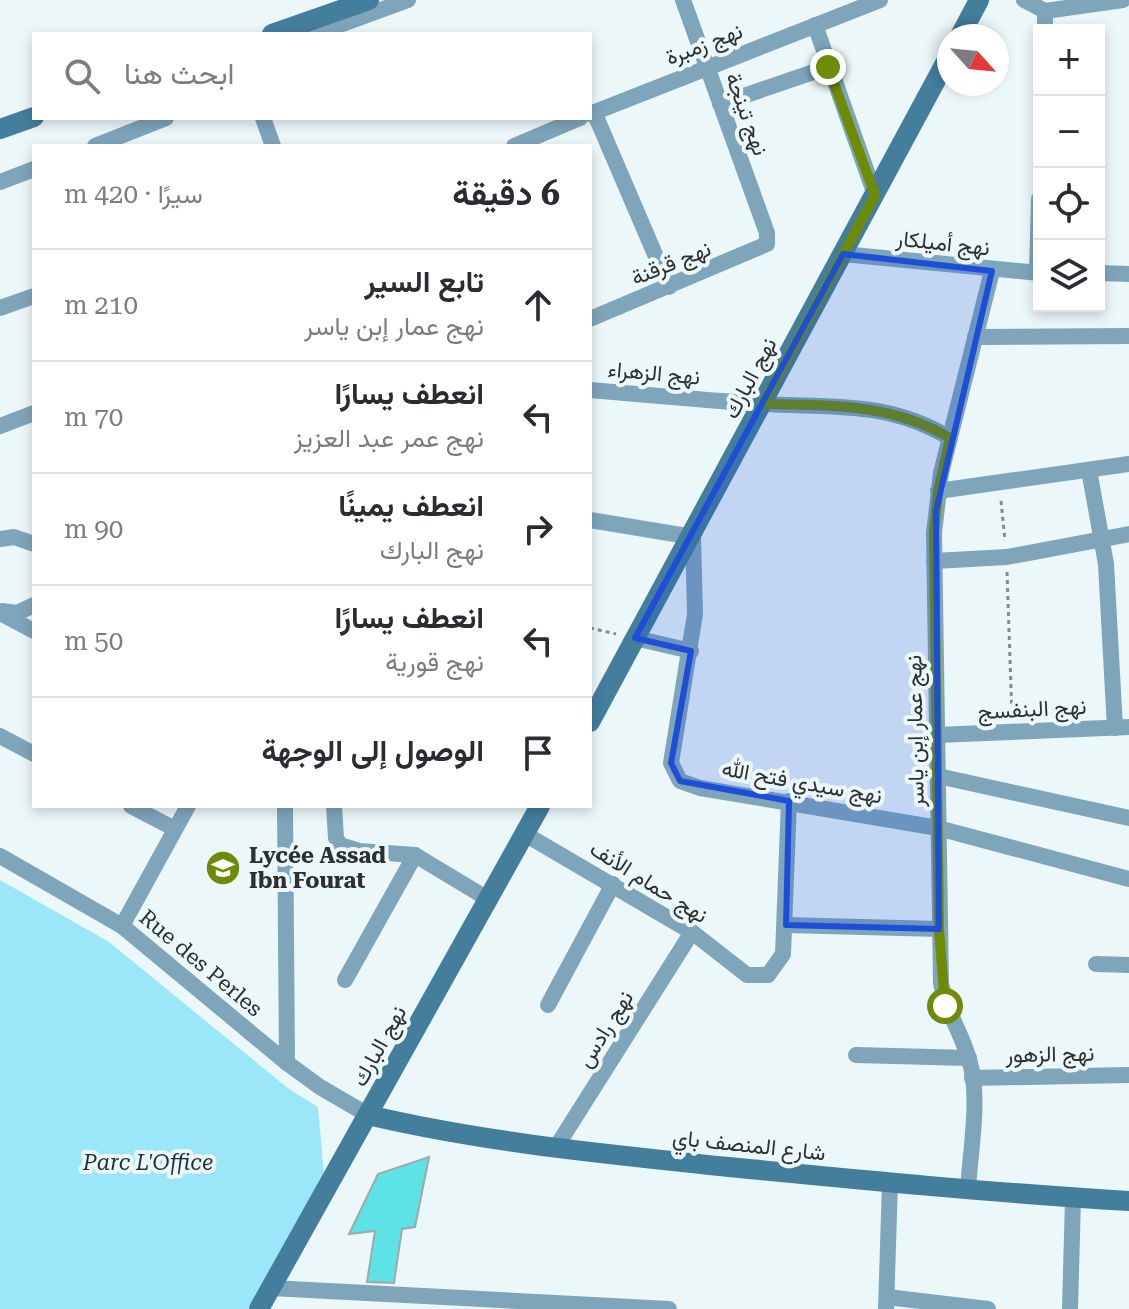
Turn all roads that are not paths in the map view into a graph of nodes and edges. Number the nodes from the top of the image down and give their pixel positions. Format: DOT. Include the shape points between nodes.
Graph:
graph roads {
  1 [pos="369,0"];
  2 [pos="408,0"];
  3 [pos="683,0"];
  4 [pos="880,0"];
  5 [pos="979,0"];
  6 [pos="1024,0"];
  7 [pos="1123,0"];
  8 [pos="1045,11"];
  9 [pos="966,24"];
  10 [pos="1045,24"];
  11 [pos="815,25"];
  12 [pos="278,32"];
  13 [pos="320,32"];
  14 [pos="706,66"];
  15 [pos="828,67"];
  16 [pos="937,79"];
  17 [pos="720,104"];
  18 [pos="592,113"];
  19 [pos="32,118"];
  20 [pos="161,120"];
  21 [pos="264,120"];
  22 [pos="576,120"];
  23 [pos="590,120"];
  24 [pos="0,129"];
  25 [pos="100,144"];
  26 [pos="272,144"];
  27 [pos="519,144"];
  28 [pos="32,170"];
  29 [pos="0,182"];
  30 [pos="875,195"];
  31 [pos="767,244"];
  32 [pos="843,254"];
  33 [pos="992,271"];
  34 [pos="1033,273"];
  35 [pos="1105,273"];
  36 [pos="1129,274"];
  37 [pos="669,287"];
  38 [pos="32,297"];
  39 [pos="0,308"];
  40 [pos="592,318"];
  41 [pos="1129,336"];
  42 [pos="975,337"];
  43 [pos="592,390"];
  44 [pos="763,404"];
  45 [pos="32,414"];
  46 [pos="0,426"];
  47 [pos="950,438"];
  48 [pos="1129,464"];
  49 [pos="1089,470"];
  50 [pos="938,491"];
  51 [pos="592,520"];
  52 [pos="1129,534"];
  53 [pos="693,537"];
  54 [pos="1101,537"];
  55 [pos="0,539"];
  56 [pos="32,543"];
  57 [pos="934,561"];
  58 [pos="32,606"];
  59 [pos="0,612"];
  60 [pos="32,630"];
  61 [pos="635,638"];
  62 [pos="691,651"];
  63 [pos="592,718"];
  64 [pos="1122,727"];
  65 [pos="937,735"];
  66 [pos="0,736"];
  67 [pos="32,753"];
  68 [pos="938,776"];
  69 [pos="789,801"];
  70 [pos="135,808"];
  71 [pos="187,808"];
  72 [pos="285,808"];
  73 [pos="334,808"];
  74 [pos="539,808"];
  75 [pos="1129,818"];
  76 [pos="938,828"];
  77 [pos="175,829"];
  78 [pos="523,833"];
  79 [pos="415,855"];
  80 [pos="0,856"];
  81 [pos="1129,879"];
  82 [pos="613,884"];
  83 [pos="488,899"];
  84 [pos="786,925"];
  85 [pos="122,926"];
  86 [pos="939,929"];
  87 [pos="692,932"];
  88 [pos="1096,964"];
  89 [pos="1129,965"];
  90 [pos="345,980"];
  91 [pos="548,1005"];
  92 [pos="856,1055"];
  93 [pos="969,1058"];
  94 [pos="287,1063"];
  95 [pos="1129,1075"];
  96 [pos="972,1078"];
  97 [pos="368,1115"];
  98 [pos="555,1149"];
  99 [pos="890,1183"];
  100 [pos="968,1190"];
  101 [pos="1073,1198"];
  102 [pos="1129,1201"];
  103 [pos="271,1288"];
  104 [pos="886,1303"];
  105 [pos="259,1309"];
  106 [pos="669,1309"];
  107 [pos="988,1309"];
  108 [pos="1070,1309"];
  1 -- 12 [label="street"];
  2 -- 13 [label="street"];
  3 -- 14 [label="street, نهج تينجة"];
  4 -- 11 [label="street, نهج زمبرة"];
  5 -- 9 [label="street"];
  6 -- 8 [label="street"];
  7 -- 8 [label="street"];
  8 -- 10 [label="street"];
  11 -- 14 [label="street, نهج زمبرة"];
  11 -- 15 [label="street"];
  14 -- 17 [label="street, نهج تينجة"];
  14 -- 18 [label="street, نهج زمبرة"];
  15 -- 17 [label="street"];
  15 -- 30 [label="street"];
  16 -- 30 [label="street, نهج البارك"];
  17 -- 31 [label="street, نهج تينجة"];
  19 -- 24 [label="street"];
  20 -- 25 [label="street"];
  21 -- 26 [label="street"];
  22 -- 27 [label="street, نهج زمبرة"];
  23 -- 37 [label="street"];
  28 -- 29 [label="street"];
  30 -- 32 [label="street, نهج البارك"];
  31 -- 37 [label="street, نهج قرقنة"];
  32 -- 33 [label="street, نهج أميلكار"];
  32 -- 44 [label="street, نهج البارك"];
  33 -- 34 [label="street, نهج أميلكار"];
  33 -- 42 [label="street, نهج عمار إبن ياسر"];
  35 -- 36 [label="street"];
  37 -- 40 [label="street, نهج قرقنة"];
  38 -- 39 [label="street"];
  41 -- 42 [label="street"];
  42 -- 47 [label="street, نهج عمار إبن ياسر"];
  43 -- 44 [label="street, نهج الزهراء"];
  44 -- 47 [label="street, نهج الزهراء" via="892,412"];
  44 -- 53 [label="street, نهج البارك"];
  45 -- 46 [label="street"];
  47 -- 50 [label="street, نهج عمار إبن ياسر"];
  48 -- 49 [label="street"];
  49 -- 50 [label="street"];
  49 -- 54 [label="street"];
  50 -- 57 [label="street, نهج عمار إبن ياسر"];
  51 -- 53 [label="street"];
  52 -- 54 [label="street"];
  53 -- 61 [label="street, نهج البارك"];
  53 -- 62 [label="street"];
  54 -- 57 [label="street" via="1007,557"];
  54 -- 64 [label="street"];
  55 -- 56 [label="street"];
  57 -- 65 [label="street, نهج عمار إبن ياسر"];
  58 -- 59 [label="street" via="17,613"];
  59 -- 60 [label="street"];
  61 -- 62 [label="street"];
  61 -- 63 [label="street, نهج البارك"];
  62 -- 69 [label="street, نهج سيدي فتح الله" via="671,763 680,781"];
  64 -- 65 [label="street, نهج البنفسج"];
  65 -- 68 [label="street, نهج عمار إبن ياسر"];
  66 -- 67 [label="street"];
  68 -- 75 [label="street"];
  68 -- 76 [label="street, نهج عمار إبن ياسر"];
  69 -- 76 [label="street, نهج سيدي فتح الله"];
  69 -- 84 [label="street"];
  70 -- 77 [label="street"];
  71 -- 77 [label="street"];
  72 -- 94 [label="street"];
  73 -- 79 [label="street" via="340,845"];
  74 -- 78 [label="street, نهج البارك"];
  76 -- 81 [label="street, نهج سيدي فتح الله"];
  76 -- 86 [label="street, نهج عمار إبن ياسر"];
  77 -- 85 [label="street"];
  78 -- 82 [label="street, نهج حمام الأنف"];
  78 -- 83 [label="street, نهج البارك"];
  79 -- 83 [label="street"];
  79 -- 90 [label="street"];
  80 -- 85 [label="street, Rue des Perles"];
  82 -- 87 [label="street, نهج حمام الأنف"];
  82 -- 91 [label="street"];
  83 -- 97 [label="street, نهج البارك"];
  84 -- 86 [label="street"];
  84 -- 87 [label="street, نهج حمام الأنف" via="783,954 768,975 747,975"];
  85 -- 94 [label="street, Rue des Perles"];
  86 -- 93 [label="street, نهج عمار إبن ياسر" via="945,1006"];
  87 -- 98 [label="street, نهج رادس"];
  88 -- 89 [label="street"];
  92 -- 93 [label="street"];
  93 -- 96 [label="street, نهج عمار إبن ياسر"];
  94 -- 97 [label="street, Rue des Perles"];
  95 -- 96 [label="street, نهج الزهور"];
  96 -- 100 [label="street, نهج عمار إبن ياسر"];
  97 -- 98 [label="street, شارع المنصف باي"];
  97 -- 103 [label="street, نهج البارك"];
  98 -- 99 [label="street, شارع المنصف باي"];
  99 -- 100 [label="street, شارع المنصف باي"];
  99 -- 104 [label="street"];
  100 -- 101 [label="street, شارع المنصف باي"];
  101 -- 102 [label="street, شارع المنصف باي"];
  101 -- 108 [label="street"];
  103 -- 105 [label="street, نهج البارك"];
  103 -- 106 [label="street"];
  104 -- 107 [label="street"];
}
